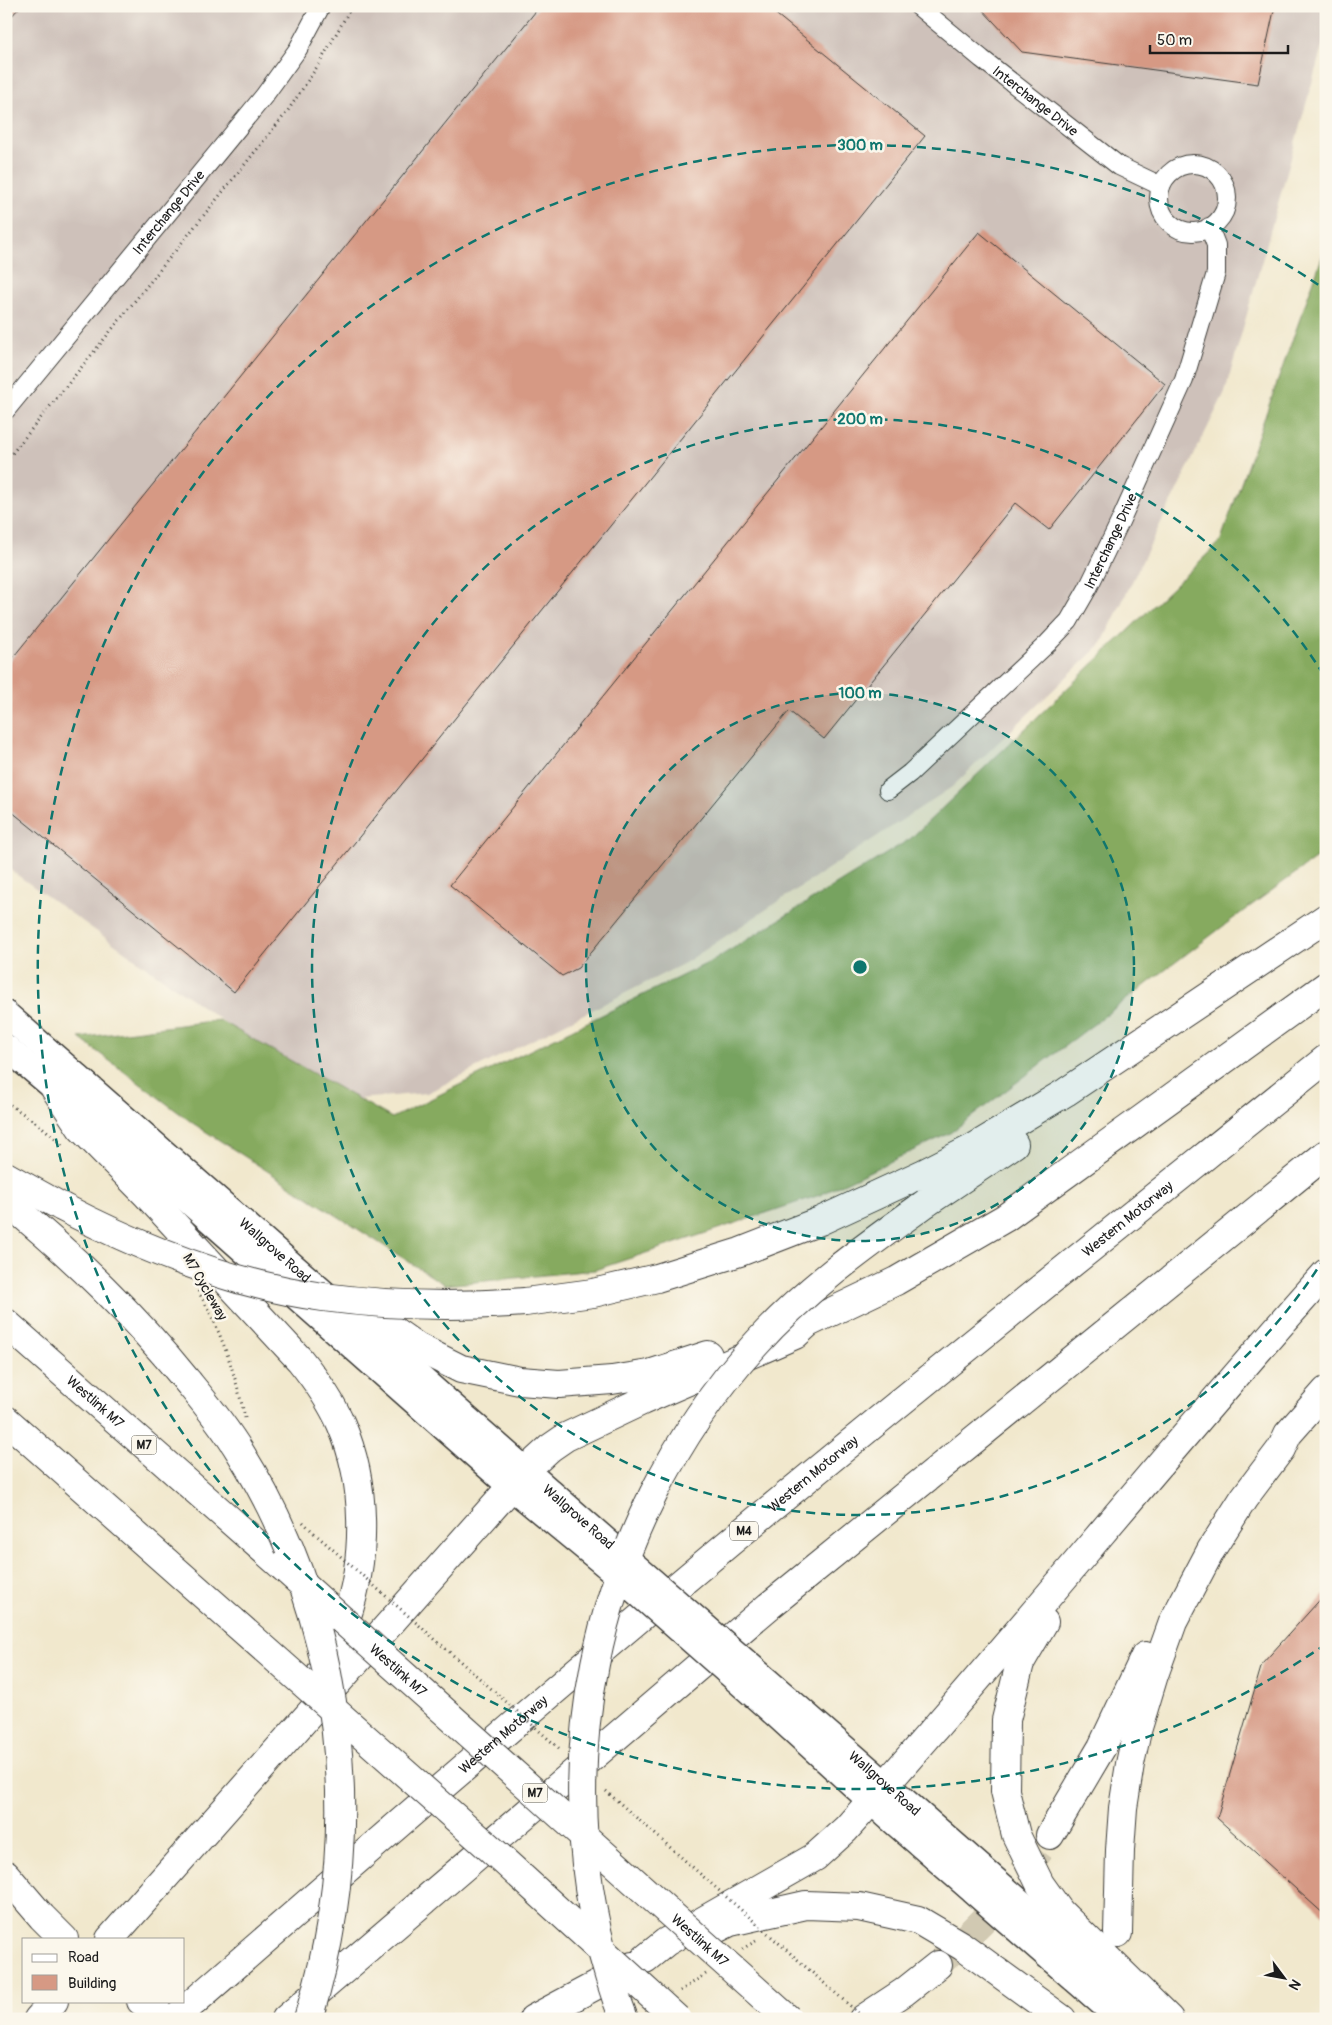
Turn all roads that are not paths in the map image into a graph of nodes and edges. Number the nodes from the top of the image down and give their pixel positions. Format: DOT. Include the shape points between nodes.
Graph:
graph roads {
  1 [pos="321,6"];
  2 [pos="918,6"];
  3 [pos="1161,186"];
  4 [pos="1209,228"];
  5 [pos="6,410"];
  6 [pos="888,790"];
  7 [pos="1326,918"];
  8 [pos="1326,936"];
  9 [pos="1326,986"];
  10 [pos="6,1014"];
  11 [pos="6,1047"];
  12 [pos="1326,1059"];
  13 [pos="55,1089"];
  14 [pos="1326,1154"];
  15 [pos="6,1176"];
  16 [pos="6,1201"];
  17 [pos="1326,1273"];
  18 [pos="6,1323"];
  19 [pos="808,1323"];
  20 [pos="360,1324"];
  21 [pos="1326,1390"];
  22 [pos="6,1420"];
  23 [pos="1288,1434"];
  24 [pos="519,1479"];
  25 [pos="1045,1600"];
  26 [pos="307,1718"];
  27 [pos="878,1793"];
  28 [pos="1050,1835"];
  29 [pos="6,1875"];
  30 [pos="1118,1933"];
  31 [pos="63,1938"];
  32 [pos="111,1938"];
  33 [pos="645,1959"];
  34 [pos="938,1965"];
  35 [pos="53,2002"];
  36 [pos="142,2002"];
  37 [pos="675,2007"];
  38 [pos="38,2019"];
  39 [pos="167,2019"];
  40 [pos="174,2019"];
  41 [pos="286,2019"];
  42 [pos="308,2019"];
  43 [pos="533,2019"];
  44 [pos="624,2019"];
  45 [pos="788,2019"];
  46 [pos="863,2019"];
  47 [pos="1062,2019"];
  48 [pos="1120,2019"];
  49 [pos="1154,2019"];
  50 [pos="1169,2019"];
  1 -- 5 [label="street, Interchange Drive" via="298,49 264,96"];
  2 -- 3 [label="street, Interchange Drive" via="1119,166"];
  3 -- 4 [label="street" via="1159,204 1174,227 1192,232"];
  3 -- 4 [label="street" via="1172,171 1189,164 1215,172 1225,187 1226,206 1217,222"];
  4 -- 6 [label="street, Interchange Drive" via="1216,245 1216,273 1184,380 1088,588 1069,621 1048,643"];
  7 -- 15 [label="highway, bridge" via="1066,1092 973,1148 820,1221 731,1255 593,1293 525,1302 456,1306 322,1297 264,1285 179,1260 126,1239"];
  8 -- 44 [label="highway, bridge" via="926,1203 845,1262 807,1293 755,1344 709,1401 669,1462 640,1520 616,1581 595,1660 585,1721 582,1790 585,1854 592,1906 608,1975"];
  9 -- 19 [label="highway" via="1005,1218 896,1281"];
  10 -- 20 [label="main road, Wallgrove Road"];
  11 -- 13 [label="main road, Wallgrove Road"];
  12 -- 40 [label="highway, Western Motorway / M4" via="732,1541 364,1852"];
  13 -- 24 [label="main road, Wallgrove Road"];
  13 -- 26 [label="highway" via="81,1128 300,1360 342,1424 358,1488 359,1560 346,1619 335,1648 314,1685"];
  14 -- 41 [label="highway" via="769,1606"];
  16 -- 42 [label="highway, bridge" via="117,1300 213,1412 267,1499 290,1551 320,1643 332,1699 341,1786 337,1887 321,1975"];
  17 -- 25 [label="highway"];
  18 -- 45 [label="highway, Westlink M7 / M7, bridge"];
  19 -- 20 [label="highway" via="794,1322 649,1374 559,1384 520,1381 461,1369 417,1347 386,1326"];
  19 -- 24 [label="highway" via="796,1335 566,1437"];
  20 -- 24 [label="main road, Wallgrove Road"];
  21 -- 23 [label="highway"];
  22 -- 37 [label="highway, bridge" via="484,1844"];
  23 -- 28 [label="highway" via="1274,1442 1259,1460 1198,1549 1102,1747"];
  23 -- 30 [label="highway" via="1211,1550 1173,1622 1154,1675 1138,1730 1123,1808"];
  24 -- 26 [label="highway"];
  24 -- 27 [label="main road, Wallgrove Road, bridge"];
  25 -- 27 [label="highway"];
  25 -- 50 [label="highway" via="1044,1623 1020,1663 1006,1720 1006,1792 1016,1835 1040,1884 1060,1912"];
  26 -- 32 [label="highway"];
  27 -- 33 [label="highway" via="815,1857 666,1942"];
  27 -- 48 [label="main road, Wallgrove Road"];
  27 -- 49 [label="main road, Wallgrove Road"];
  29 -- 31 [label="highway"];
  33 -- 43 [label="highway"];
  33 -- 47 [label="highway" via="730,1922 806,1905 859,1907 918,1920 962,1946"];
  34 -- 46 [label="highway"];
  35 -- 38 [label="highway"];
  36 -- 39 [label="highway"];
}
